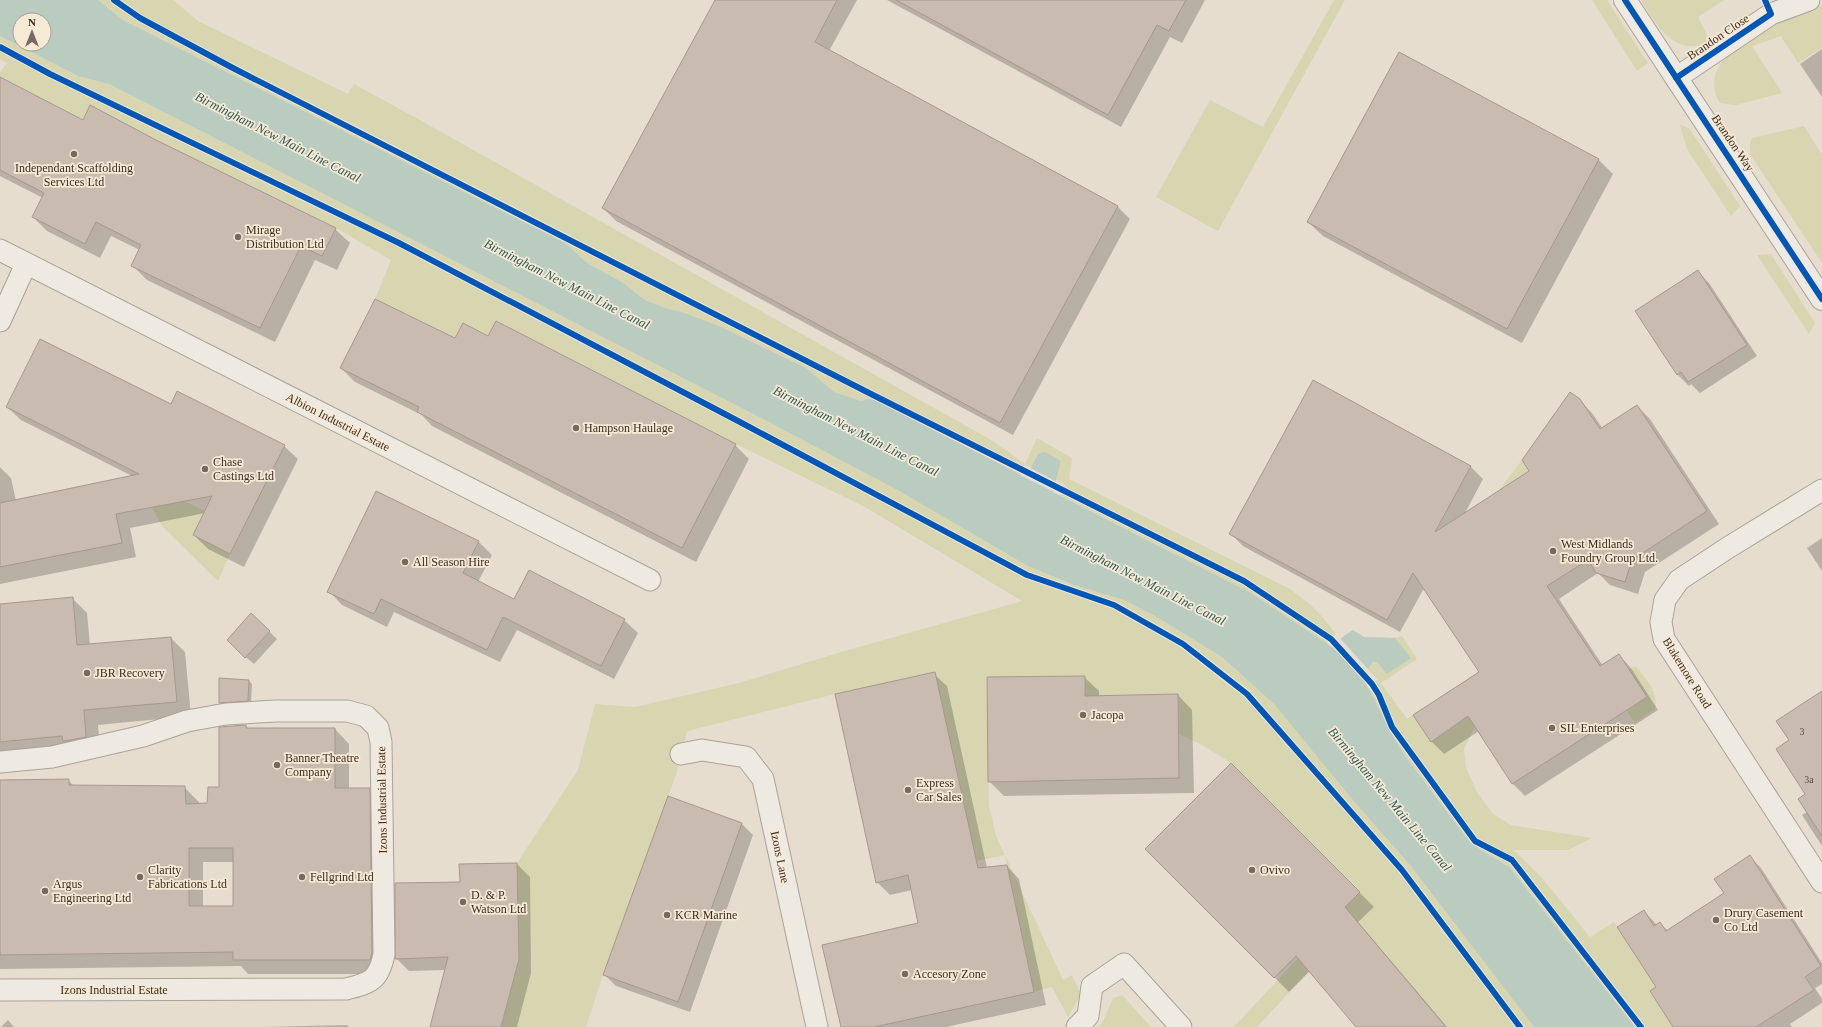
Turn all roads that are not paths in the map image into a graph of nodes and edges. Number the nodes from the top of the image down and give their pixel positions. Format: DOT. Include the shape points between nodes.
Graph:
graph roads {
  1 [pos="1625,0"];
  2 [pos="1809,0"];
  3 [pos="1676,78"];
  4 [pos="0,250"];
  5 [pos="26,264"];
  6 [pos="1822,299"];
  7 [pos="0,321"];
  8 [pos="1822,490"];
  9 [pos="650,580"];
  10 [pos="681,754"];
  11 [pos="0,762"];
  12 [pos="1822,882"];
  13 [pos="0,990"];
  14 [pos="816,1027"];
  15 [pos="1077,1027"];
  16 [pos="1181,1027"];
  1 -- 3 [label="street, Brandon Way"];
  2 -- 3 [label="street, Brandon Close" via="1771,14"];
  3 -- 6 [label="street, Brandon Way"];
  4 -- 5 [label="street, Albion Industrial Estate"];
  5 -- 7 [label="street"];
  5 -- 9 [label="street, Albion Industrial Estate"];
  8 -- 12 [label="street, Blakemore Road" via="1679,580 1665,600 1660,622 1664,639"];
  10 -- 14 [label="street, Izons Lane" via="702,750 746,757 763,779"];
  11 -- 13 [label="street, Izons Industrial Estate" via="52,757 143,736 187,721 226,714 276,710 347,711 366,716 378,728 381,742 384,954 382,967 376,978 363,985 346,989"];
  15 -- 16 [label="street" via="1088,1016 1092,986 1124,964"];
}
